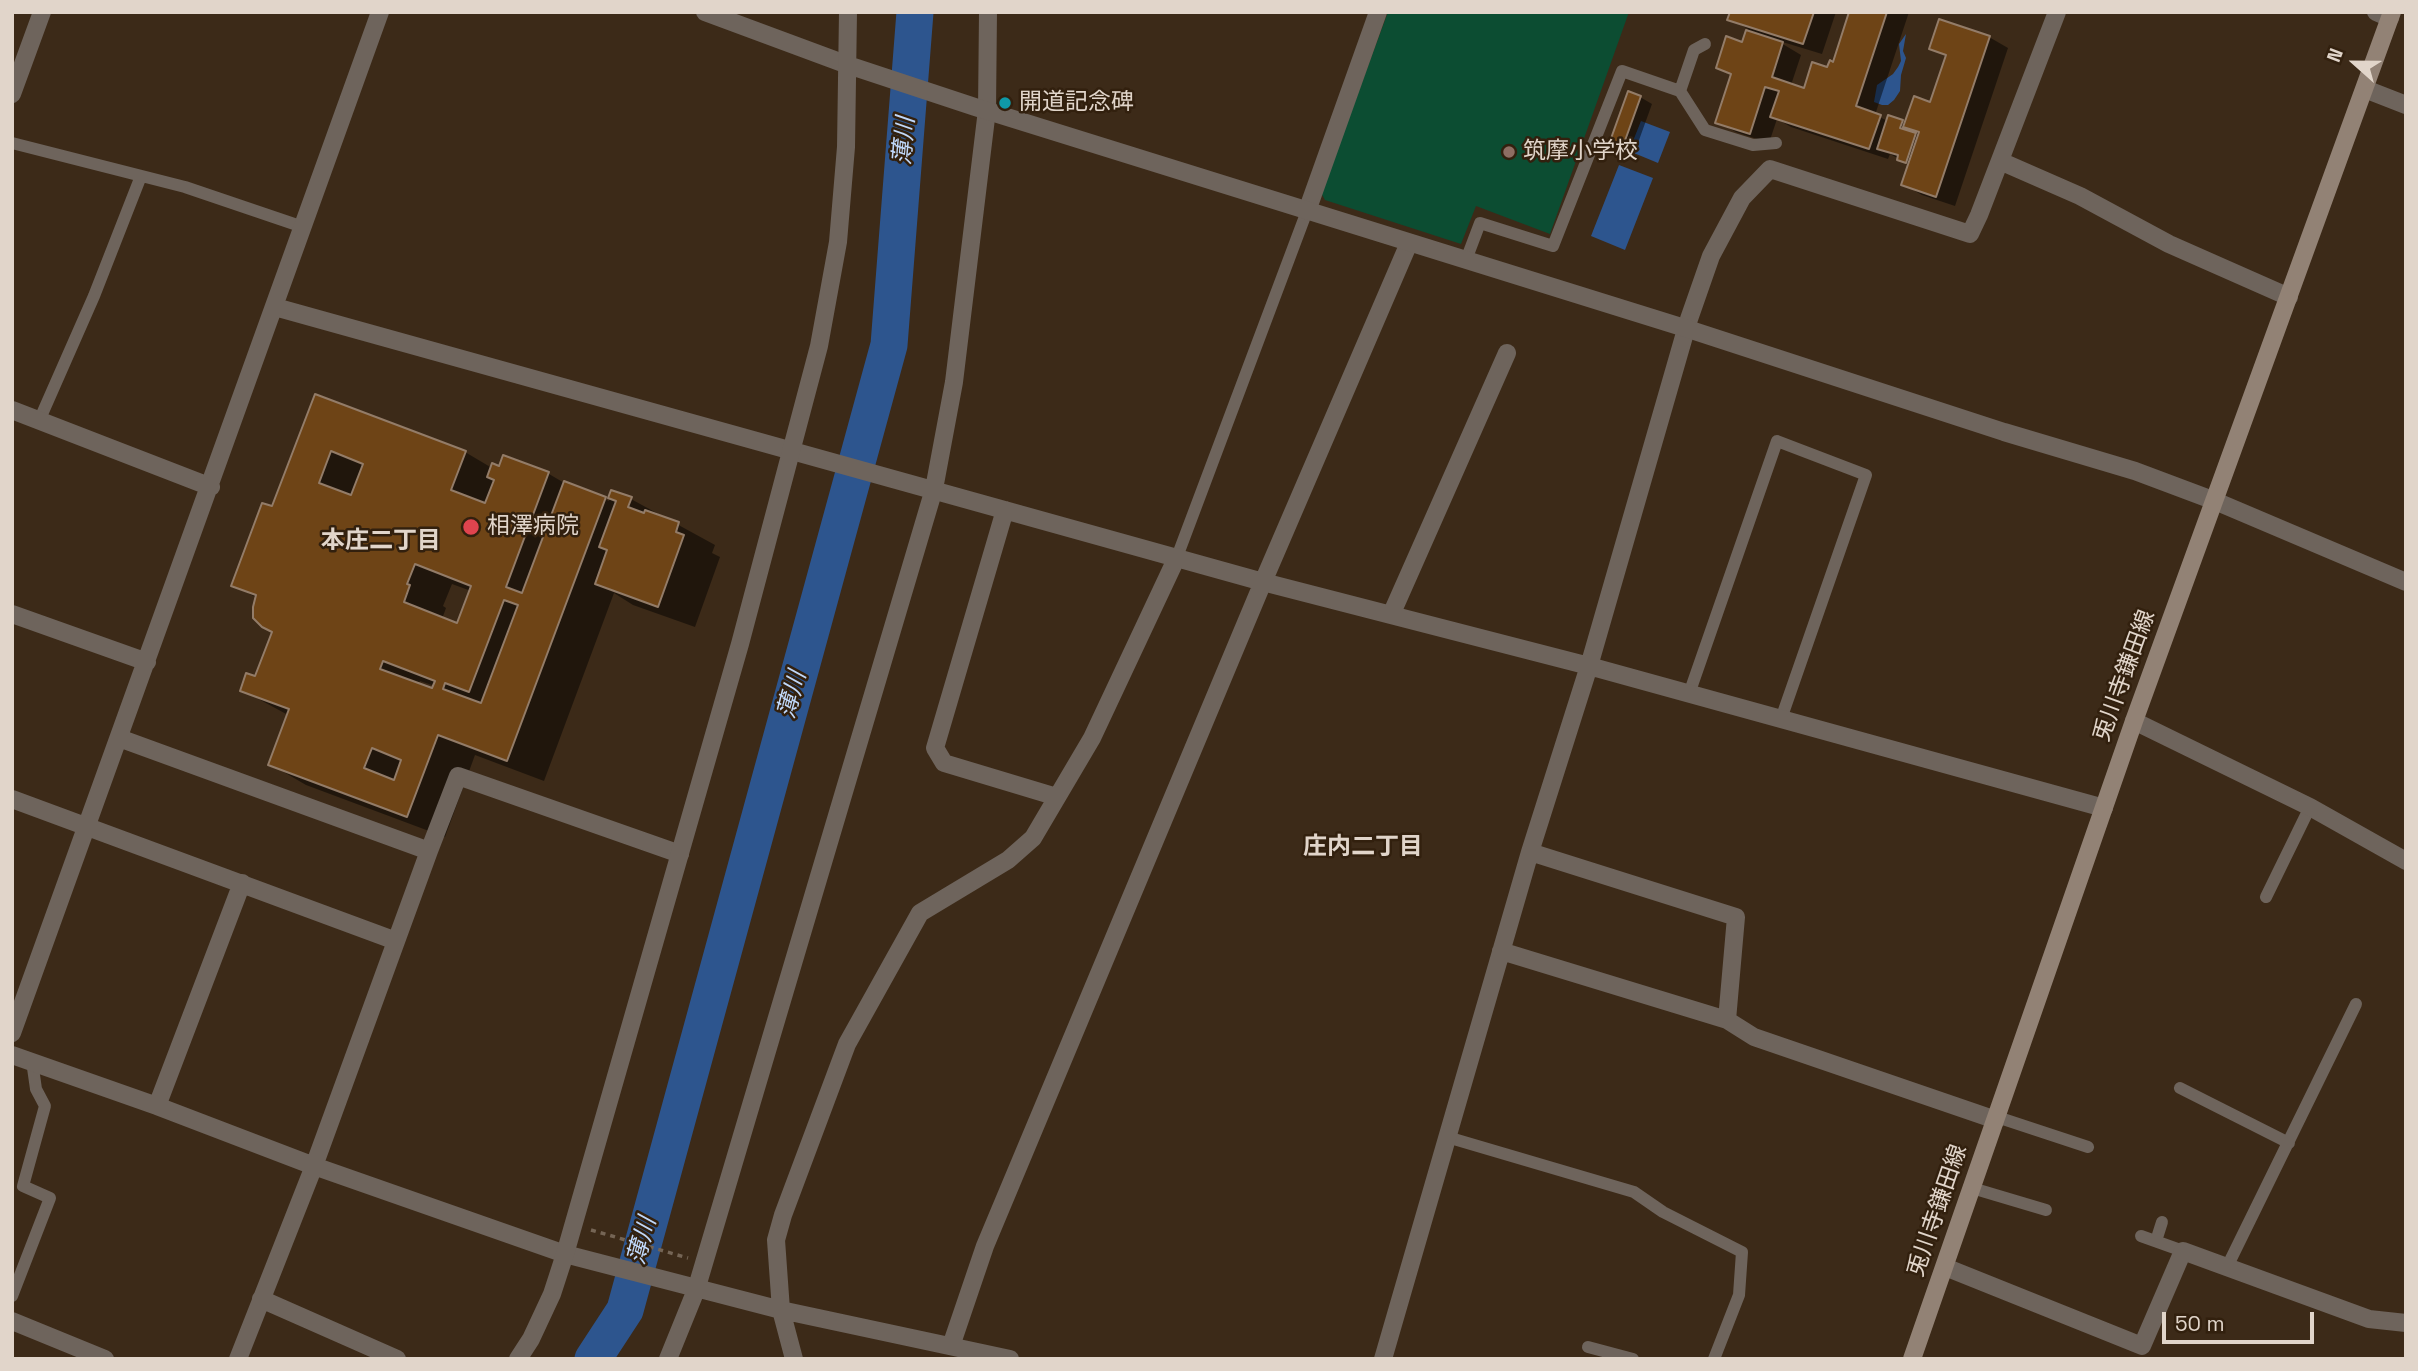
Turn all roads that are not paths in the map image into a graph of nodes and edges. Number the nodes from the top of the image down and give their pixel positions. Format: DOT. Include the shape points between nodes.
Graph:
graph roads {
  1 [pos="42,12"];
  2 [pos="380,12"];
  3 [pos="705,12"];
  4 [pos="848,12"];
  5 [pos="988,12"];
  6 [pos="1378,12"];
  7 [pos="2057,12"];
  8 [pos="2386,14"];
  9 [pos="1705,44"];
  10 [pos="855,67"];
  11 [pos="2365,89"];
  12 [pos="1680,91"];
  13 [pos="12,94"];
  14 [pos="2406,105"];
  15 [pos="981,108"];
  16 [pos="12,143"];
  17 [pos="1776,143"];
  18 [pos="2000,161"];
  19 [pos="141,176"];
  20 [pos="1307,211"];
  21 [pos="303,227"];
  22 [pos="1409,243"];
  23 [pos="1466,260"];
  24 [pos="2289,297"];
  25 [pos="275,307"];
  26 [pos="1688,329"];
  27 [pos="1507,353"];
  28 [pos="12,410"];
  29 [pos="39,421"];
  30 [pos="799,451"];
  31 [pos="211,487"];
  32 [pos="927,487"];
  33 [pos="2215,501"];
  34 [pos="1005,510"];
  35 [pos="1177,557"];
  36 [pos="1263,582"];
  37 [pos="2406,582"];
  38 [pos="12,614"];
  39 [pos="1391,615"];
  40 [pos="147,662"];
  41 [pos="1589,666"];
  42 [pos="1689,694"];
  43 [pos="1781,719"];
  44 [pos="2134,721"];
  45 [pos="119,738"];
  46 [pos="1056,797"];
  47 [pos="12,799"];
  48 [pos="2310,807"];
  49 [pos="2104,808"];
  50 [pos="88,826"];
  51 [pos="429,851"];
  52 [pos="1530,852"];
  53 [pos="680,855"];
  54 [pos="2406,861"];
  55 [pos="242,884"];
  56 [pos="2266,897"];
  57 [pos="396,941"];
  58 [pos="1501,951"];
  59 [pos="2356,1004"];
  60 [pos="1727,1020"];
  61 [pos="12,1033"];
  62 [pos="12,1055"];
  63 [pos="32,1061"];
  64 [pos="2180,1088"];
  65 [pos="157,1106"];
  66 [pos="1996,1119"];
  67 [pos="1447,1137"];
  68 [pos="2289,1143"];
  69 [pos="2088,1147"];
  70 [pos="314,1166"];
  71 [pos="1972,1188"];
  72 [pos="2046,1210"];
  73 [pos="2162,1222"];
  74 [pos="2141,1236"];
  75 [pos="2156,1241"];
  76 [pos="2183,1251"];
  77 [pos="574,1257"];
  78 [pos="1945,1267"];
  79 [pos="2227,1267"];
  80 [pos="690,1288"];
  81 [pos="12,1296"];
  82 [pos="261,1299"];
  83 [pos="780,1310"];
  84 [pos="12,1321"];
  85 [pos="2406,1324"];
  86 [pos="951,1346"];
  87 [pos="1588,1347"];
  88 [pos="105,1359"];
  89 [pos="238,1359"];
  90 [pos="397,1359"];
  91 [pos="519,1359"];
  92 [pos="668,1359"];
  93 [pos="794,1359"];
  94 [pos="1010,1359"];
  95 [pos="1383,1359"];
  96 [pos="1633,1359"];
  97 [pos="1714,1359"];
  98 [pos="1912,1359"];
  1 -- 13 [label="street"];
  2 -- 21 [label="street"];
  3 -- 10 [label="street"];
  4 -- 10 [label="street"];
  5 -- 15 [label="street"];
  6 -- 20 [label="street"];
  7 -- 18 [label="street"];
  8 -- 11 [label="main road, 兎川寺鎌田線"];
  9 -- 12 [label="lane" via="1694,50"];
  10 -- 15 [label="street"];
  10 -- 30 [label="street" via="838,242"];
  11 -- 14 [label="street"];
  11 -- 24 [label="main road, 兎川寺鎌田線"];
  12 -- 17 [label="lane" via="1705,130 1753,145"];
  12 -- 23 [label="lane" via="1622,71 1553,246 1480,222"];
  15 -- 20 [label="street"];
  15 -- 32 [label="street" via="956,369"];
  16 -- 19 [label="lane"];
  18 -- 24 [label="street"];
  18 -- 26 [label="street" via="1969,234 1770,169 1742,198 1711,256"];
  19 -- 21 [label="lane"];
  19 -- 29 [label="lane"];
  20 -- 22 [label="street"];
  20 -- 35 [label="lane"];
  21 -- 25 [label="street"];
  22 -- 23 [label="street"];
  22 -- 36 [label="street"];
  23 -- 26 [label="street"];
  24 -- 33 [label="main road, 兎川寺鎌田線"];
  25 -- 30 [label="street"];
  25 -- 31 [label="street"];
  26 -- 33 [label="street" via="2136,471"];
  26 -- 41 [label="street"];
  27 -- 39 [label="street"];
  28 -- 29 [label="street"];
  29 -- 31 [label="street"];
  30 -- 32 [label="street"];
  30 -- 53 [label="street"];
  31 -- 40 [label="street"];
  32 -- 34 [label="street"];
  32 -- 80 [label="street"];
  33 -- 37 [label="street"];
  33 -- 44 [label="main road, 兎川寺鎌田線"];
  34 -- 35 [label="street"];
  34 -- 46 [label="street" via="935,748 944,763"];
  35 -- 36 [label="street"];
  35 -- 46 [label="street" via="1092,738"];
  36 -- 39 [label="street"];
  36 -- 86 [label="street" via="985,1246"];
  38 -- 40 [label="street"];
  39 -- 41 [label="street"];
  40 -- 45 [label="street"];
  41 -- 42 [label="street"];
  41 -- 52 [label="street"];
  42 -- 43 [label="street"];
  42 -- 43 [label="lane" via="1777,441 1866,475"];
  43 -- 49 [label="street"];
  44 -- 48 [label="street"];
  44 -- 49 [label="main road, 兎川寺鎌田線"];
  45 -- 50 [label="street"];
  45 -- 51 [label="street"];
  46 -- 83 [label="street" via="1033,838 1008,859 920,913 854,1032 776,1240"];
  47 -- 50 [label="street"];
  48 -- 54 [label="street"];
  48 -- 56 [label="lane"];
  49 -- 66 [label="main road, 兎川寺鎌田線"];
  50 -- 55 [label="street"];
  50 -- 61 [label="street"];
  51 -- 53 [label="street" via="458,776"];
  51 -- 57 [label="street"];
  52 -- 58 [label="street"];
  52 -- 60 [label="street" via="1736,917"];
  53 -- 77 [label="street"];
  55 -- 57 [label="street"];
  55 -- 65 [label="street"];
  57 -- 70 [label="street"];
  58 -- 60 [label="street"];
  58 -- 67 [label="street"];
  59 -- 68 [label="lane"];
  60 -- 66 [label="street" via="1754,1037"];
  62 -- 63 [label="street"];
  63 -- 65 [label="street"];
  63 -- 81 [label="lane" via="36,1089 45,1106 23,1186 50,1198"];
  64 -- 68 [label="lane"];
  65 -- 70 [label="street"];
  66 -- 69 [label="lane"];
  66 -- 71 [label="main road, 兎川寺鎌田線"];
  67 -- 95 [label="street"];
  67 -- 97 [label="lane" via="1634,1192 1742,1252 1738,1295"];
  68 -- 79 [label="lane"];
  70 -- 77 [label="street"];
  70 -- 82 [label="street"];
  71 -- 72 [label="lane"];
  71 -- 78 [label="main road, 兎川寺鎌田線"];
  73 -- 75 [label="lane"];
  74 -- 75 [label="lane"];
  75 -- 76 [label="lane"];
  76 -- 78 [label="street" via="2142,1346"];
  76 -- 79 [label="street"];
  77 -- 80 [label="street"];
  77 -- 91 [label="street"];
  78 -- 98 [label="main road, 兎川寺鎌田線"];
  79 -- 85 [label="street" via="2369,1319"];
  80 -- 83 [label="street"];
  80 -- 92 [label="street"];
  82 -- 89 [label="street"];
  82 -- 90 [label="street"];
  83 -- 86 [label="street"];
  83 -- 93 [label="street"];
  84 -- 88 [label="street"];
  86 -- 94 [label="street"];
  87 -- 96 [label="lane"];
}
